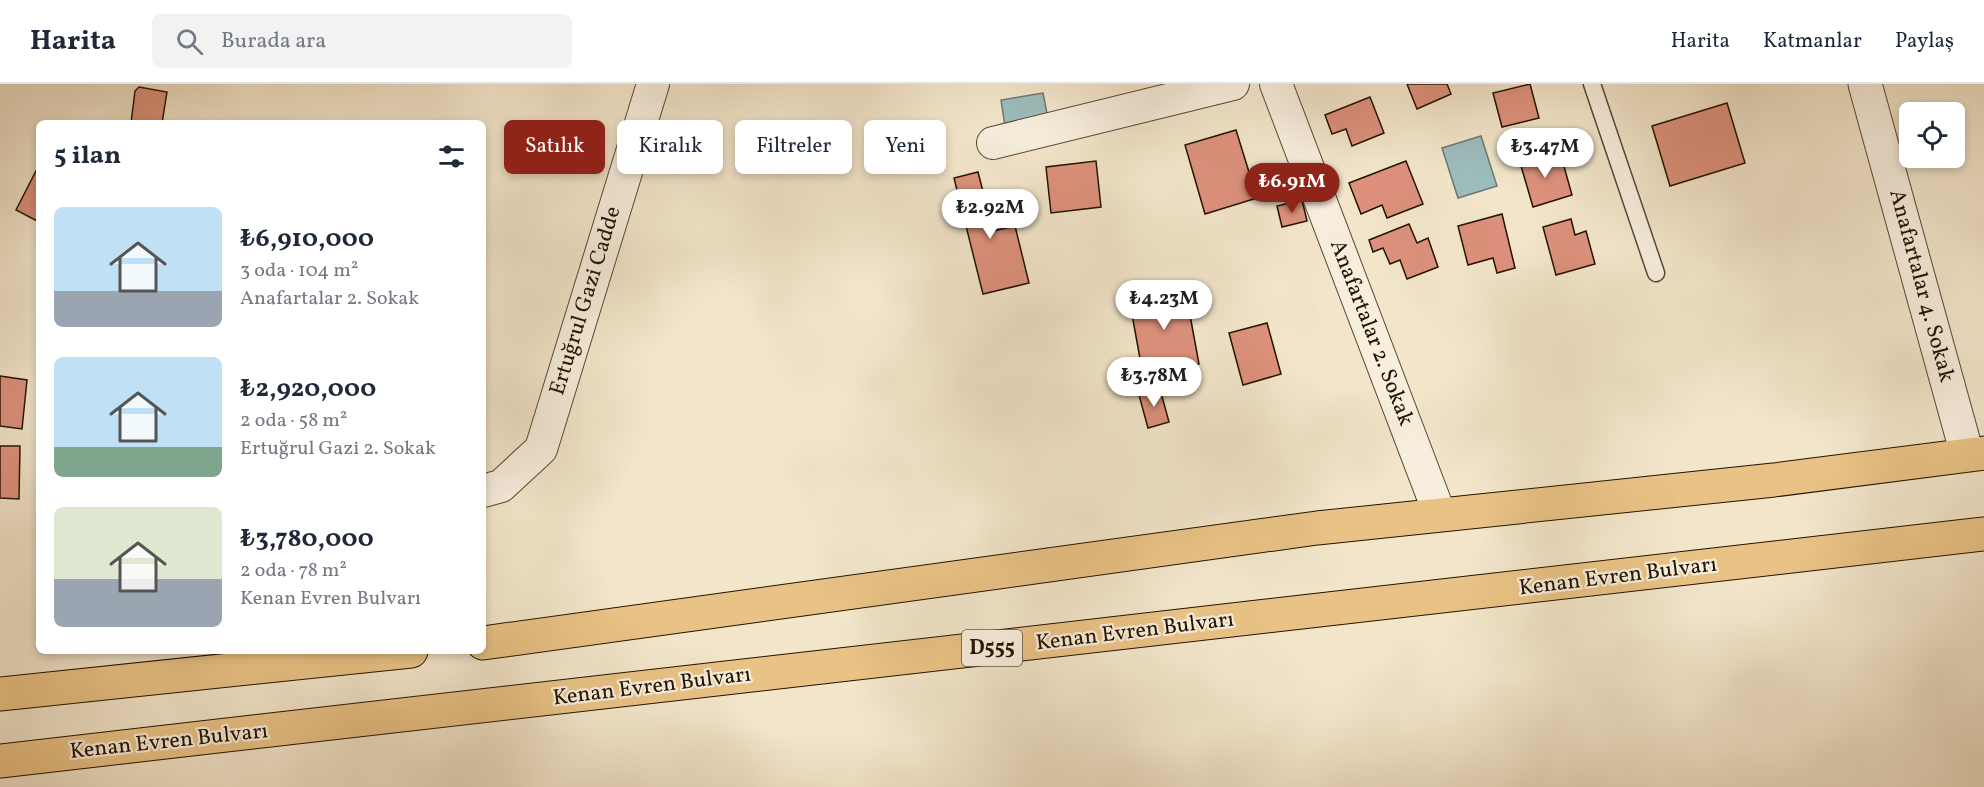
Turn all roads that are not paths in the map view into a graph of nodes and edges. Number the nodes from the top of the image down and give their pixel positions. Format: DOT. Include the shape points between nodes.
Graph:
graph roads {
  1 [pos="653,84"];
  2 [pos="1233,84"];
  3 [pos="1276,84"];
  4 [pos="1592,84"];
  5 [pos="1864,84"];
  6 [pos="993,144"];
  7 [pos="1656,273"];
  8 [pos="1976,454"];
  9 [pos="486,490"];
  10 [pos="1440,515"];
  11 [pos="1984,534"];
  12 [pos="486,644"];
  13 [pos="356,654"];
  14 [pos="0,694"];
  15 [pos="0,761"];
  1 -- 9 [label="street, Ertuğrul Gazi Cadde" via="541,448 501,486"];
  2 -- 6 [label="street"];
  3 -- 10 [label="street, Anafartalar 2. Sokak"];
  4 -- 7 [label="lane"];
  5 -- 8 [label="street, Anafartalar 4. Sokak"];
  8 -- 10 [label="main road"];
  10 -- 12 [label="main road" via="1317,528"];
  11 -- 15 [label="main road, Kenan Evren Bulvarı / D555"];
  13 -- 14 [label="main road"];
}
